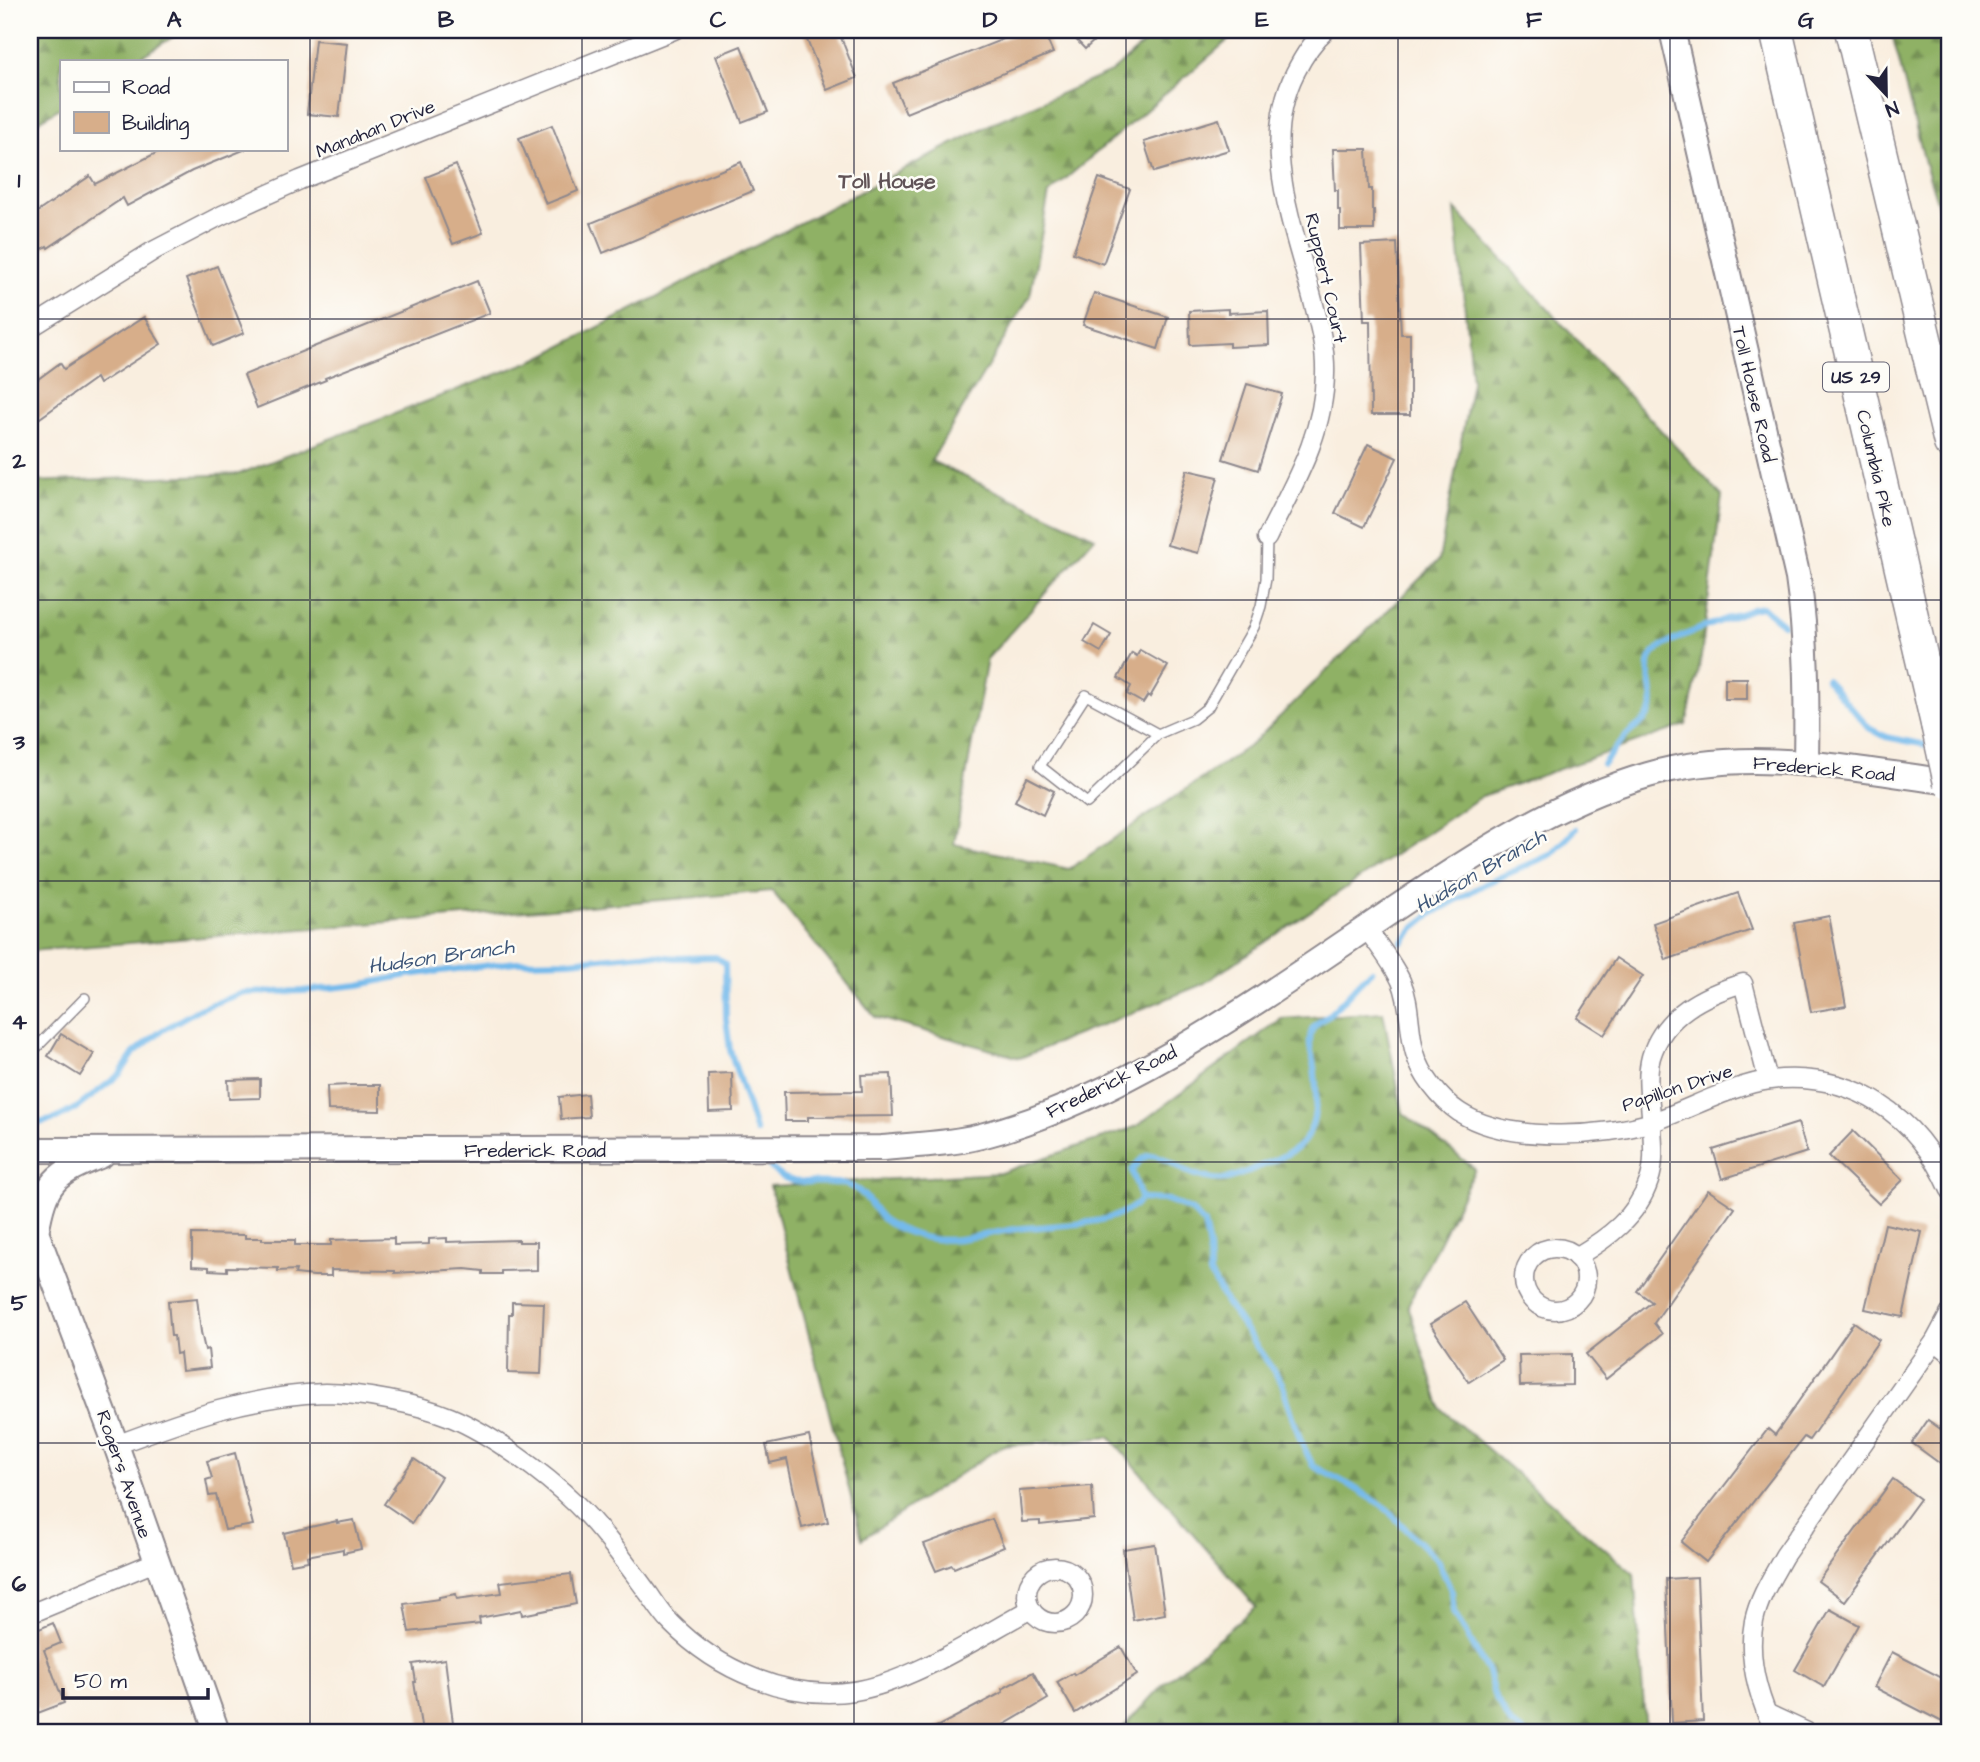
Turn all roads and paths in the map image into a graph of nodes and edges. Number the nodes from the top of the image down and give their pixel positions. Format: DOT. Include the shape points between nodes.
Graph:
graph roads {
  1 [pos="674,30"];
  2 [pos="1326,30"];
  3 [pos="1672,30"];
  4 [pos="1776,30"];
  5 [pos="1851,30"];
  6 [pos="30,327"];
  7 [pos="1950,443"];
  8 [pos="1267,538"];
  9 [pos="1158,734"];
  10 [pos="1806,763"];
  11 [pos="1950,782"];
  12 [pos="1366,928"];
  13 [pos="85,998"];
  14 [pos="30,1054"];
  15 [pos="1768,1080"];
  16 [pos="1652,1122"];
  17 [pos="30,1150"];
  18 [pos="114,1151"];
  19 [pos="1950,1189"];
  20 [pos="32,1225"];
  21 [pos="1576,1256"];
  22 [pos="1950,1313"];
  23 [pos="1935,1341"];
  24 [pos="1950,1353"];
  25 [pos="116,1445"];
  26 [pos="155,1562"];
  27 [pos="1031,1609"];
  28 [pos="30,1614"];
  29 [pos="1766,1713"];
  30 [pos="217,1732"];
  31 [pos="1775,1732"];
  32 [pos="1807,1732"];
  1 -- 6 [label="street, Manahan Drive" via="222,215 153,251"];
  2 -- 8 [label="street, Ruppert Court" via="1290,83 1281,111 1279,141 1282,179 1322,335 1326,373 1314,443"];
  3 -- 10 [label="main road, Toll House Road" via="1798,578 1807,664"];
  4 -- 11 [label="highway, Columbia Pike / US 29, bridge"];
  5 -- 7 [label="highway"];
  8 -- 9 [label="lane" via="1261,606 1229,672 1208,707"];
  9 -- 9 [label="lane" via="1087,803 1040,766 1087,695"];
  10 -- 11 [label="main road, Frederick Road"];
  10 -- 12 [label="main road, Frederick Road" via="1697,765 1650,774 1599,792 1455,868"];
  12 -- 16 [label="street, Papillon Drive" via="1401,982 1415,1055 1426,1077 1458,1111 1494,1126 1547,1133"];
  12 -- 18 [label="main road, Frederick Road" via="1140,1070 1069,1106 978,1137 882,1149"];
  13 -- 14 [label="lane"];
  15 -- 16 [label="street, Papillon Drive"];
  15 -- 16 [label="street" via="1743,983 1710,993 1663,1031 1651,1058"];
  15 -- 19 [label="street, Papillon Drive" via="1831,1083 1885,1107 1923,1142"];
  16 -- 21 [label="street" via="1650,1179 1641,1199 1620,1226"];
  17 -- 18 [label="main road, Frederick Road"];
  18 -- 20 [label="main road" via="71,1168 57,1179 47,1190"];
  20 -- 25 [label="main road, Rogers Avenue"];
  22 -- 23 [label="street"];
  23 -- 24 [label="street"];
  23 -- 29 [label="street" via="1764,1592 1754,1620 1753,1649"];
  25 -- 26 [label="main road, Rogers Avenue"];
  25 -- 27 [label="street" via="200,1414 274,1396 328,1393 390,1401 450,1417 497,1443 576,1504 671,1623 710,1656 743,1675 815,1692 853,1691 888,1682"];
  26 -- 28 [label="street"];
  26 -- 30 [label="main road, Rogers Avenue"];
  29 -- 31 [label="street"];
  29 -- 32 [label="street"];
}
